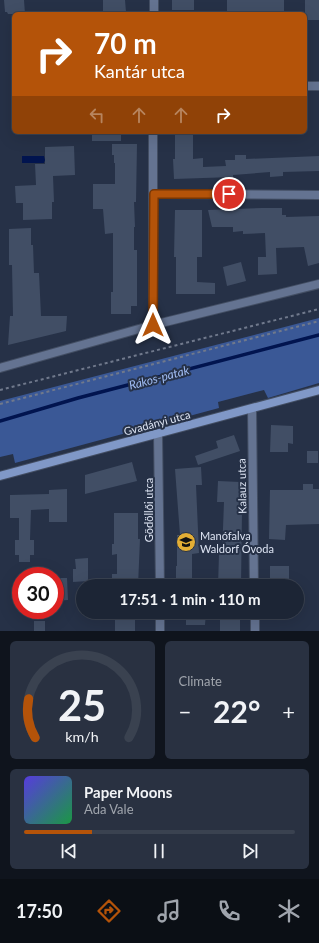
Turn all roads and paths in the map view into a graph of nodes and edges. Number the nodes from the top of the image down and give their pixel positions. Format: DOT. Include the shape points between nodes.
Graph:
graph roads {
  1 [pos="154,0"];
  2 [pos="154,12"];
  3 [pos="307,86"];
  4 [pos="319,86"];
  5 [pos="153,134"];
  6 [pos="154,194"];
  7 [pos="319,195"];
  8 [pos="319,284"];
  9 [pos="319,309"];
  10 [pos="319,321"];
  11 [pos="153,325"];
  12 [pos="0,368"];
  13 [pos="0,390"];
  14 [pos="319,390"];
  15 [pos="0,404"];
  16 [pos="252,409"];
  17 [pos="158,434"];
  18 [pos="0,476"];
  19 [pos="160,579"];
  20 [pos="254,579"];
  21 [pos="160,619"];
  22 [pos="255,619"];
  23 [pos="160,631"];
  24 [pos="255,631"];
  1 -- 2 [label="street"];
  3 -- 4 [label="street"];
  5 -- 6 [label="street"];
  6 -- 7 [label="street"];
  6 -- 11 [label="street"];
  8 -- 11 [label="street"];
  9 -- 13 [label="path"];
  10 -- 15 [label="path"];
  11 -- 12 [label="street"];
  14 -- 16 [label="street, Gvadányi utca"];
  16 -- 17 [label="street, Gvadányi utca"];
  16 -- 20 [label="street, Kalauz utca"];
  17 -- 18 [label="street, Gvadányi utca"];
  17 -- 19 [label="street, Gödöllői utca"];
  21 -- 23 [label="street"];
  22 -- 24 [label="street"];
}
